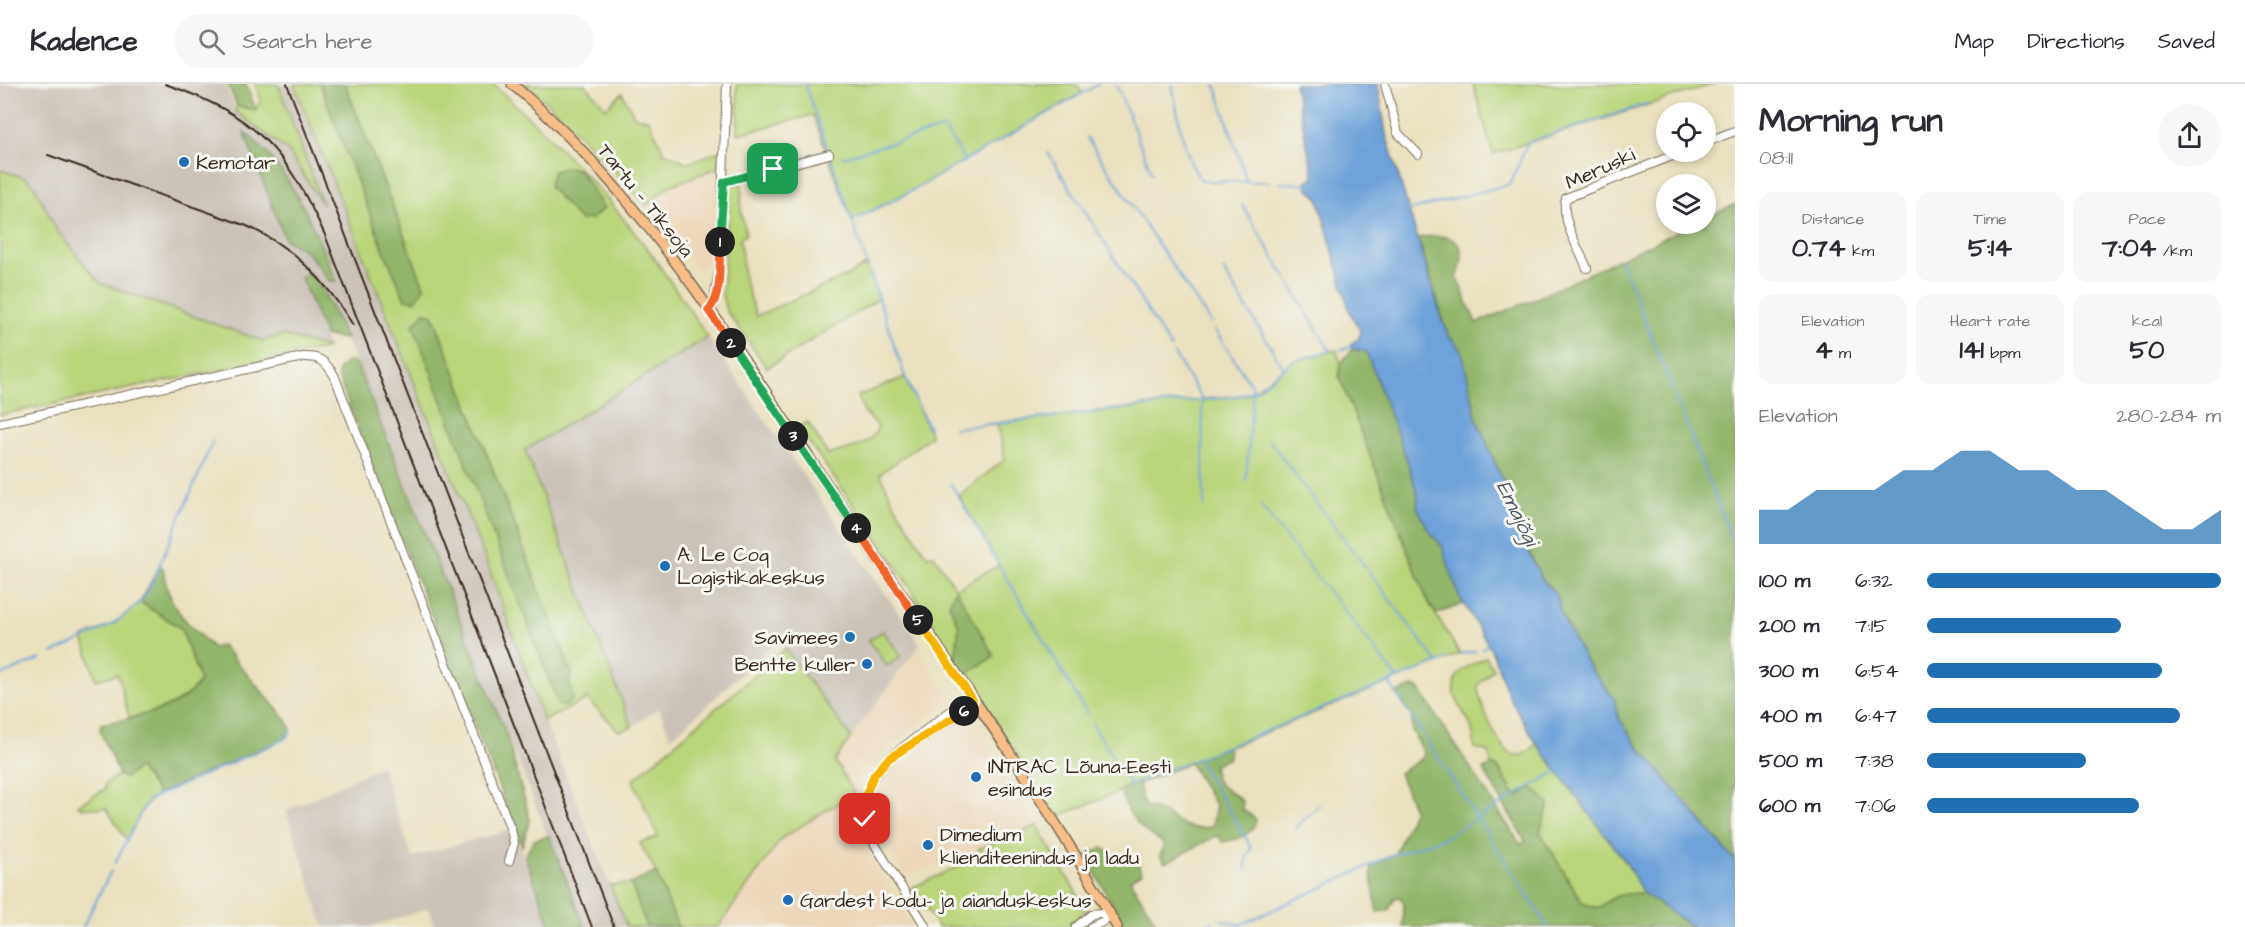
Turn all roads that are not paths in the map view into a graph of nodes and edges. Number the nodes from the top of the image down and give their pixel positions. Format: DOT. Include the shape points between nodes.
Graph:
graph roads {
  1 [pos="512,84"];
  2 [pos="727,84"];
  3 [pos="1385,84"];
  4 [pos="1735,131"];
  5 [pos="1716,138"];
  6 [pos="829,154"];
  7 [pos="1418,154"];
  8 [pos="1657,162"];
  9 [pos="724,182"];
  10 [pos="1587,268"];
  11 [pos="708,310"];
  12 [pos="0,423"];
  13 [pos="973,700"];
  14 [pos="508,861"];
  15 [pos="1109,912"];
  16 [pos="1094,926"];
  17 [pos="926,927"];
  18 [pos="1076,927"];
  19 [pos="1108,927"];
  20 [pos="1117,927"];
  1 -- 11 [label="main road, Tartu — Tiksoja" via="608,178"];
  2 -- 9 [label="street"];
  3 -- 7 [label="street" via="1398,133"];
  4 -- 5 [label="street"];
  6 -- 9 [label="street"];
  8 -- 10 [label="street, Meruski" via="1566,198 1567,219"];
  9 -- 11 [label="street" via="719,271 713,306"];
  11 -- 13 [label="main road, Tartu — Tiksoja"];
  12 -- 14 [label="street" via="303,357 318,357 326,362 511,830 514,843"];
  13 -- 15 [label="main road, Tartu — Tiksoja"];
  13 -- 17 [label="street" via="961,714 881,766 866,793 864,811 871,838"];
  15 -- 16 [label="street" via="1104,921"];
  15 -- 18 [label="street" via="1092,914"];
  15 -- 20 [label="main road, Tartu — Tiksoja"];
  16 -- 19 [label="street"];
}
